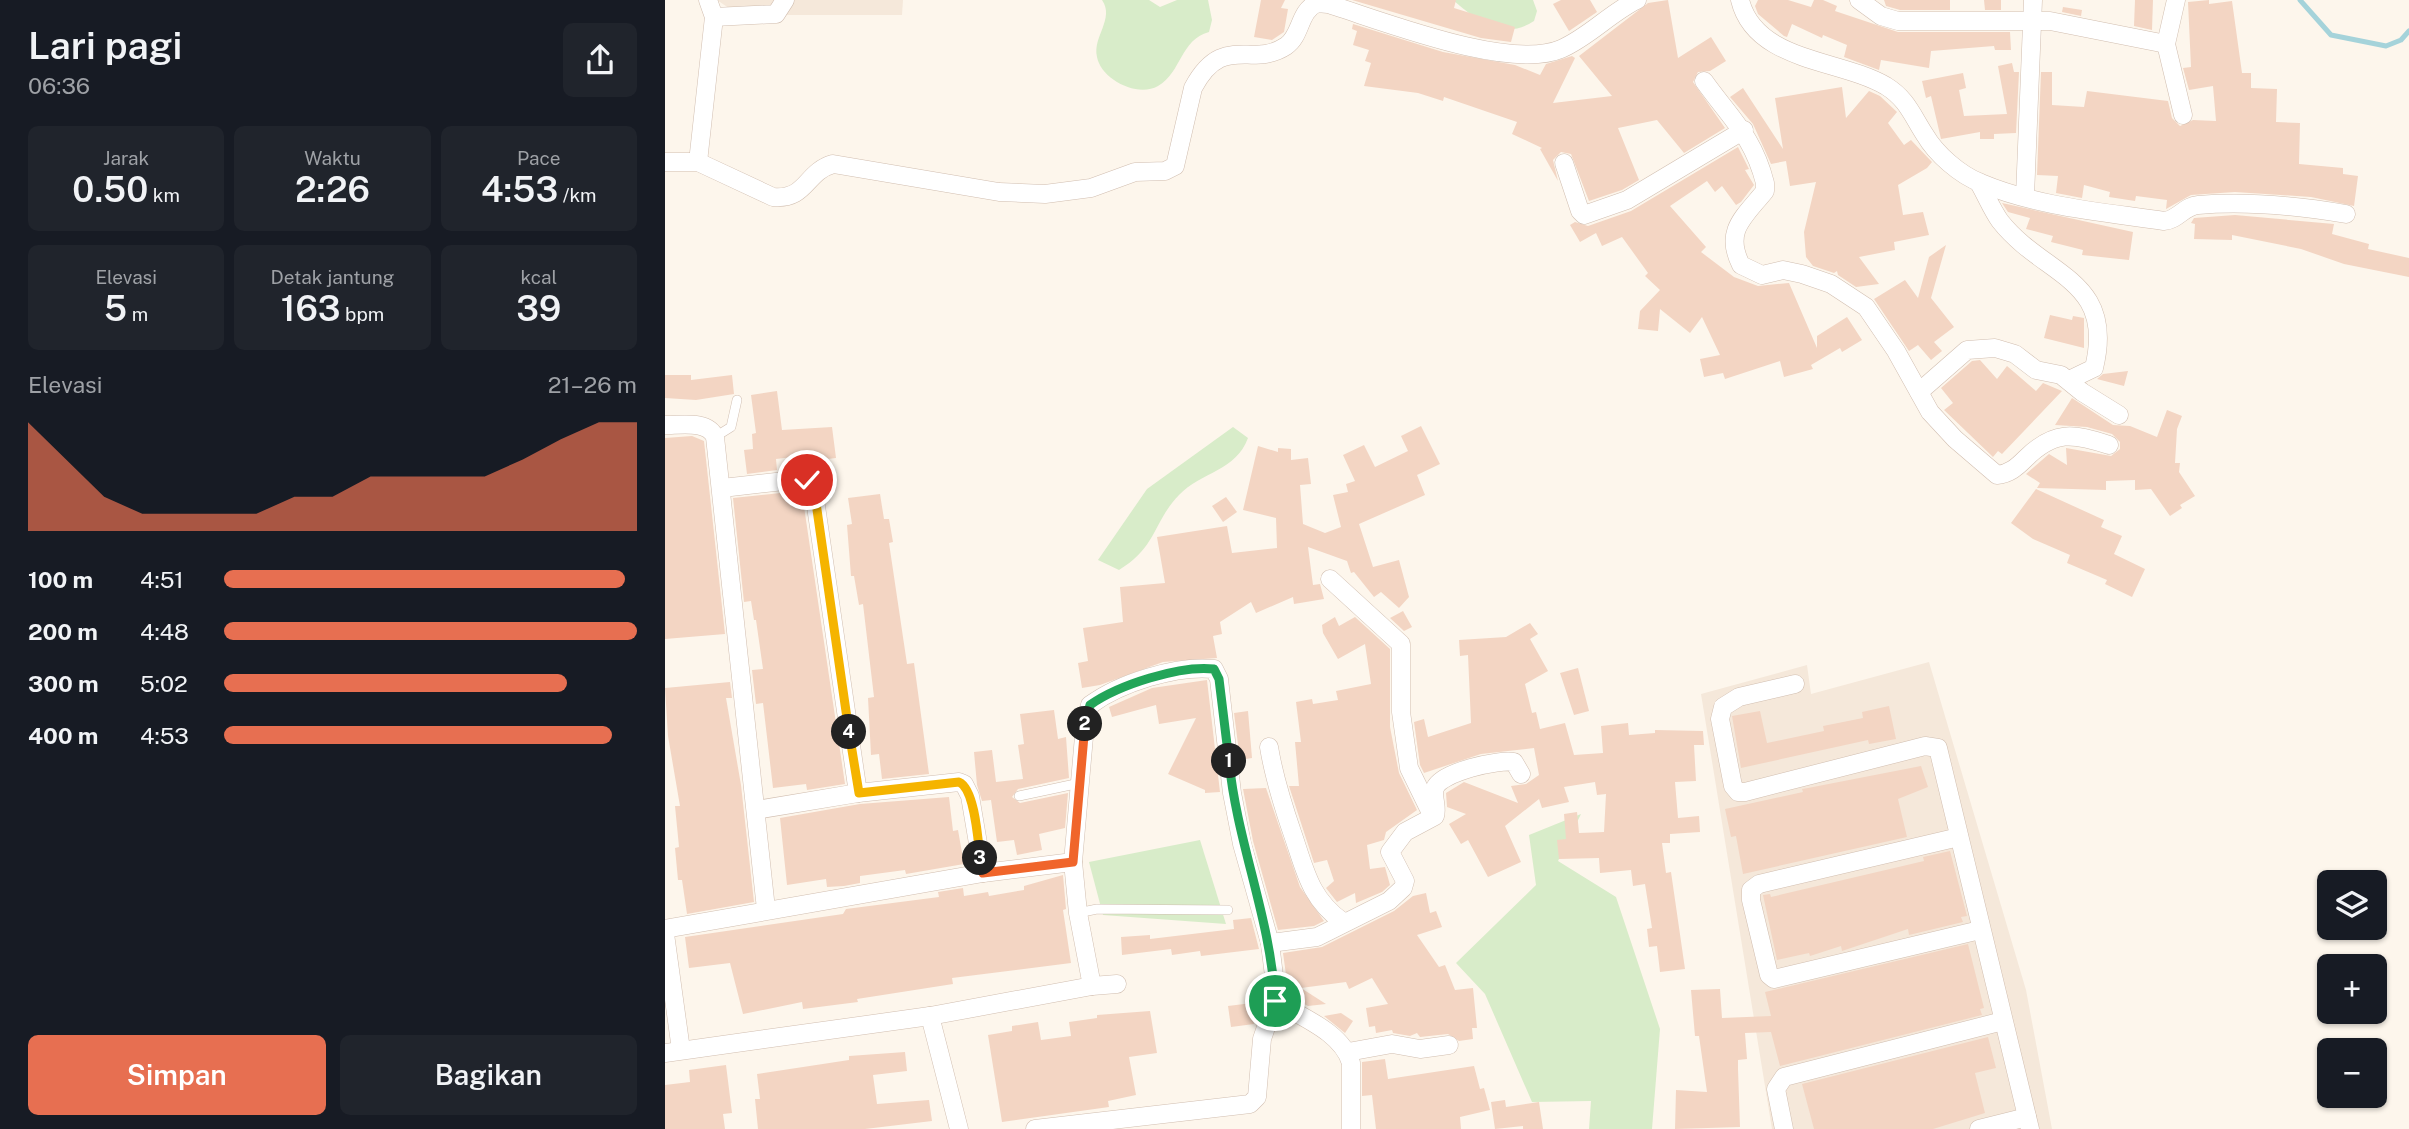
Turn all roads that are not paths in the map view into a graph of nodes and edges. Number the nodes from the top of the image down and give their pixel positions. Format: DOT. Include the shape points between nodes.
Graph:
graph roads {
  1 [pos="785,0"];
  2 [pos="1637,0"];
  3 [pos="1740,0"];
  4 [pos="1859,0"];
  5 [pos="2033,0"];
  6 [pos="2176,0"];
  7 [pos="711,8"];
  8 [pos="2034,21"];
  9 [pos="2166,44"];
  10 [pos="1704,81"];
  11 [pos="2183,115"];
  12 [pos="1744,130"];
  13 [pos="665,162"];
  14 [pos="698,162"];
  15 [pos="1565,163"];
  16 [pos="1979,183"];
  17 [pos="2025,197"];
  18 [pos="2346,214"];
  19 [pos="2069,380"];
  20 [pos="1919,392"];
  21 [pos="737,400"];
  22 [pos="2119,415"];
  23 [pos="665,425"];
  24 [pos="715,437"];
  25 [pos="2109,445"];
  26 [pos="722,488"];
  27 [pos="1330,579"];
  28 [pos="1795,684"];
  29 [pos="1269,747"];
  30 [pos="1521,774"];
  31 [pos="1082,782"];
  32 [pos="859,793"];
  33 [pos="1019,796"];
  34 [pos="756,810"];
  35 [pos="1432,817"];
  36 [pos="1959,837"];
  37 [pos="1073,862"];
  38 [pos="983,873"];
  39 [pos="767,909"];
  40 [pos="1228,910"];
  41 [pos="1078,913"];
  42 [pos="1343,922"];
  43 [pos="1980,930"];
  44 [pos="665,931"];
  45 [pos="1270,943"];
  46 [pos="1117,984"];
  47 [pos="1092,986"];
  48 [pos="1275,1001"];
  49 [pos="930,1016"];
  50 [pos="2003,1021"];
  51 [pos="1449,1045"];
  52 [pos="673,1051"];
  53 [pos="1348,1052"];
  54 [pos="2029,1123"];
  55 [pos="959,1129"];
  56 [pos="1035,1129"];
  57 [pos="1351,1129"];
  58 [pos="1784,1129"];
  59 [pos="1979,1129"];
  1 -- 7 [label="street" via="776,14"];
  2 -- 14 [label="street" via="1571,44 1538,55 1447,41 1317,3 1304,13 1288,45 1215,60 1193,88 1175,166 1135,172 1091,188 1045,194 999,192 833,164 816,172 800,192 784,198"];
  3 -- 16 [label="street" via="1766,39 1867,77 1902,98 1926,138"];
  4 -- 8 [label="street" via="1881,16 1898,21"];
  5 -- 8 [label="street"];
  6 -- 9 [label="street"];
  7 -- 14 [label="street"];
  8 -- 9 [label="street"];
  8 -- 17 [label="street"];
  9 -- 11 [label="street"];
  10 -- 12 [label="street"];
  12 -- 15 [label="street" via="1627,200 1593,214 1580,211"];
  12 -- 20 [label="street" via="1766,188 1734,234 1733,248 1741,265 1762,275 1783,270 1802,274 1831,284 1866,307"];
  13 -- 14 [label="street"];
  16 -- 17 [label="street"];
  16 -- 19 [label="street" via="2000,221 2074,283 2097,313 2100,344 2094,368"];
  17 -- 18 [label="street" via="2164,221 2197,205 2310,208"];
  19 -- 20 [label="street" via="2036,370 2015,354 1978,348 1967,350"];
  19 -- 22 [label="street"];
  20 -- 25 [label="street" via="1955,439 1997,475 2016,468 2048,439 2064,435"];
  21 -- 24 [label="lane" via="731,428"];
  23 -- 24 [label="street" via="703,426"];
  24 -- 26 [label="street"];
  26 -- 32 [label="street" via="802,479 813,486"];
  26 -- 34 [label="street"];
  27 -- 35 [label="street" via="1401,644 1401,712 1409,768"];
  28 -- 36 [label="street" via="1739,697 1721,709 1736,791 1936,746"];
  29 -- 42 [label="street" via="1302,871 1311,888"];
  30 -- 35 [label="street" via="1514,762 1498,762 1442,780 1434,789 1436,811"];
  31 -- 33 [label="lane"];
  31 -- 37 [label="street"];
  31 -- 45 [label="street" via="1090,705 1106,694 1164,675 1214,669 1242,844"];
  32 -- 34 [label="street"];
  32 -- 38 [label="street" via="964,784"];
  34 -- 39 [label="street"];
  35 -- 42 [label="street" via="1405,832 1389,852 1405,881 1397,896"];
  36 -- 43 [label="street"];
  36 -- 43 [label="street" via="1759,884 1751,889 1751,900 1769,975 1774,979"];
  37 -- 38 [label="street"];
  37 -- 41 [label="street"];
  38 -- 39 [label="street"];
  39 -- 44 [label="street"];
  40 -- 41 [label="lane" via="1097,909"];
  41 -- 47 [label="street"];
  42 -- 45 [label="street" via="1310,940"];
  43 -- 50 [label="street"];
  44 -- 52 [label="street"];
  45 -- 48 [label="street"];
  46 -- 47 [label="street"];
  47 -- 49 [label="street"];
  48 -- 53 [label="street" via="1335,1038"];
  48 -- 56 [label="street" via="1262,1039 1258,1093 1250,1104"];
  49 -- 52 [label="street"];
  49 -- 55 [label="street"];
  50 -- 54 [label="street"];
  50 -- 58 [label="street" via="1784,1077 1776,1089"];
  51 -- 53 [label="street" via="1420,1049 1392,1044"];
  53 -- 57 [label="street"];
  54 -- 59 [label="street"];
}
